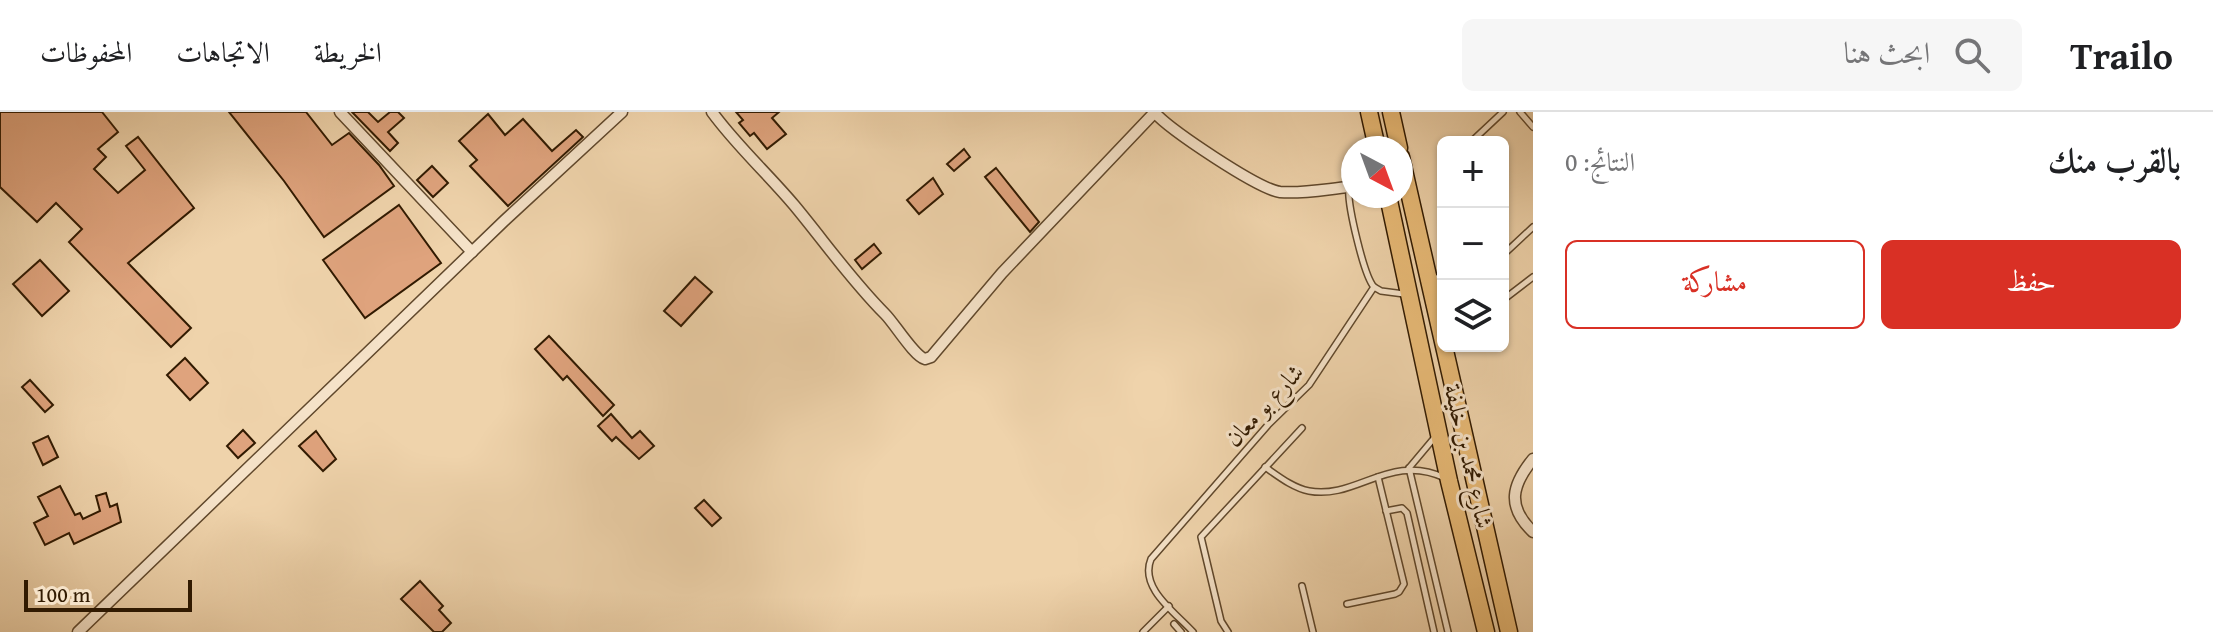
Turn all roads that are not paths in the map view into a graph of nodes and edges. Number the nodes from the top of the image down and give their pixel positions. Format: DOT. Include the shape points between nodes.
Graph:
graph roads {
  1 [pos="340,112"];
  2 [pos="622,112"];
  3 [pos="712,112"];
  4 [pos="1155,112"];
  5 [pos="1369,112"];
  6 [pos="1391,112"];
  7 [pos="1503,112"];
  8 [pos="1520,112"];
  9 [pos="1533,127"];
  10 [pos="1373,136"];
  11 [pos="1396,136"];
  12 [pos="1477,136"];
  13 [pos="1341,183"];
  14 [pos="1355,208"];
  15 [pos="1391,208"];
  16 [pos="1412,208"];
  17 [pos="1533,227"];
  18 [pos="1509,249"];
  19 [pos="472,252"];
  20 [pos="1423,261"];
  21 [pos="1533,277"];
  22 [pos="1438,280"];
  23 [pos="1374,287"];
  24 [pos="1409,295"];
  25 [pos="1509,295"];
  26 [pos="1437,316"];
  27 [pos="1446,352"];
  28 [pos="1302,428"];
  29 [pos="1438,433"];
  30 [pos="1533,459"];
  31 [pos="1265,467"];
  32 [pos="1409,468"];
  33 [pos="1378,477"];
  34 [pos="1449,481"];
  35 [pos="1386,511"];
  36 [pos="1533,532"];
  37 [pos="1302,586"];
  38 [pos="1347,604"];
  39 [pos="1169,606"];
  40 [pos="1174,624"];
  41 [pos="1510,629"];
  42 [pos="78,632"];
  43 [pos="1143,632"];
  44 [pos="1181,632"];
  45 [pos="1193,632"];
  46 [pos="1228,632"];
  47 [pos="1313,632"];
  48 [pos="1434,632"];
  49 [pos="1448,632"];
  50 [pos="1486,632"];
  1 -- 19 [label="street"];
  2 -- 19 [label="street"];
  3 -- 4 [label="street" via="925,359"];
  4 -- 13 [label="street" via="1265,188 1289,192"];
  5 -- 10 [label="highway"];
  6 -- 11 [label="highway"];
  7 -- 12 [label="lane"];
  8 -- 9 [label="lane"];
  14 -- 23 [label="lane" via="1366,274"];
  15 -- 24 [label="highway, شارع محمد بن خليفة"];
  16 -- 20 [label="highway, شارع محمد بن خليفة"];
  17 -- 18 [label="lane"];
  19 -- 42 [label="street"];
  20 -- 22 [label="lane"];
  20 -- 26 [label="highway, شارع محمد بن خليفة"];
  21 -- 25 [label="lane"];
  23 -- 24 [label="lane"];
  23 -- 39 [label="lane, شارع بو معان" via="1316,377 1151,559 1149,582"];
  24 -- 29 [label="highway, شارع محمد بن خليفة"];
  27 -- 41 [label="highway, شارع محمد بن خليفة"];
  28 -- 31 [label="lane"];
  29 -- 32 [label="lane"];
  29 -- 34 [label="highway, شارع محمد بن خليفة"];
  30 -- 36 [label="street" via="1517,481 1515,496 1518,513"];
  31 -- 33 [label="lane" via="1314,492"];
  31 -- 46 [label="lane" via="1201,537"];
  32 -- 33 [label="lane"];
  32 -- 34 [label="lane"];
  32 -- 49 [label="lane"];
  33 -- 35 [label="lane"];
  34 -- 50 [label="highway, شارع محمد بن خليفة"];
  35 -- 38 [label="lane" via="1402,589"];
  35 -- 48 [label="lane" via="1402,508 1407,513"];
  37 -- 47 [label="lane"];
  39 -- 43 [label="lane"];
  39 -- 45 [label="lane, شارع بو معان"];
  40 -- 44 [label="lane"];
}
